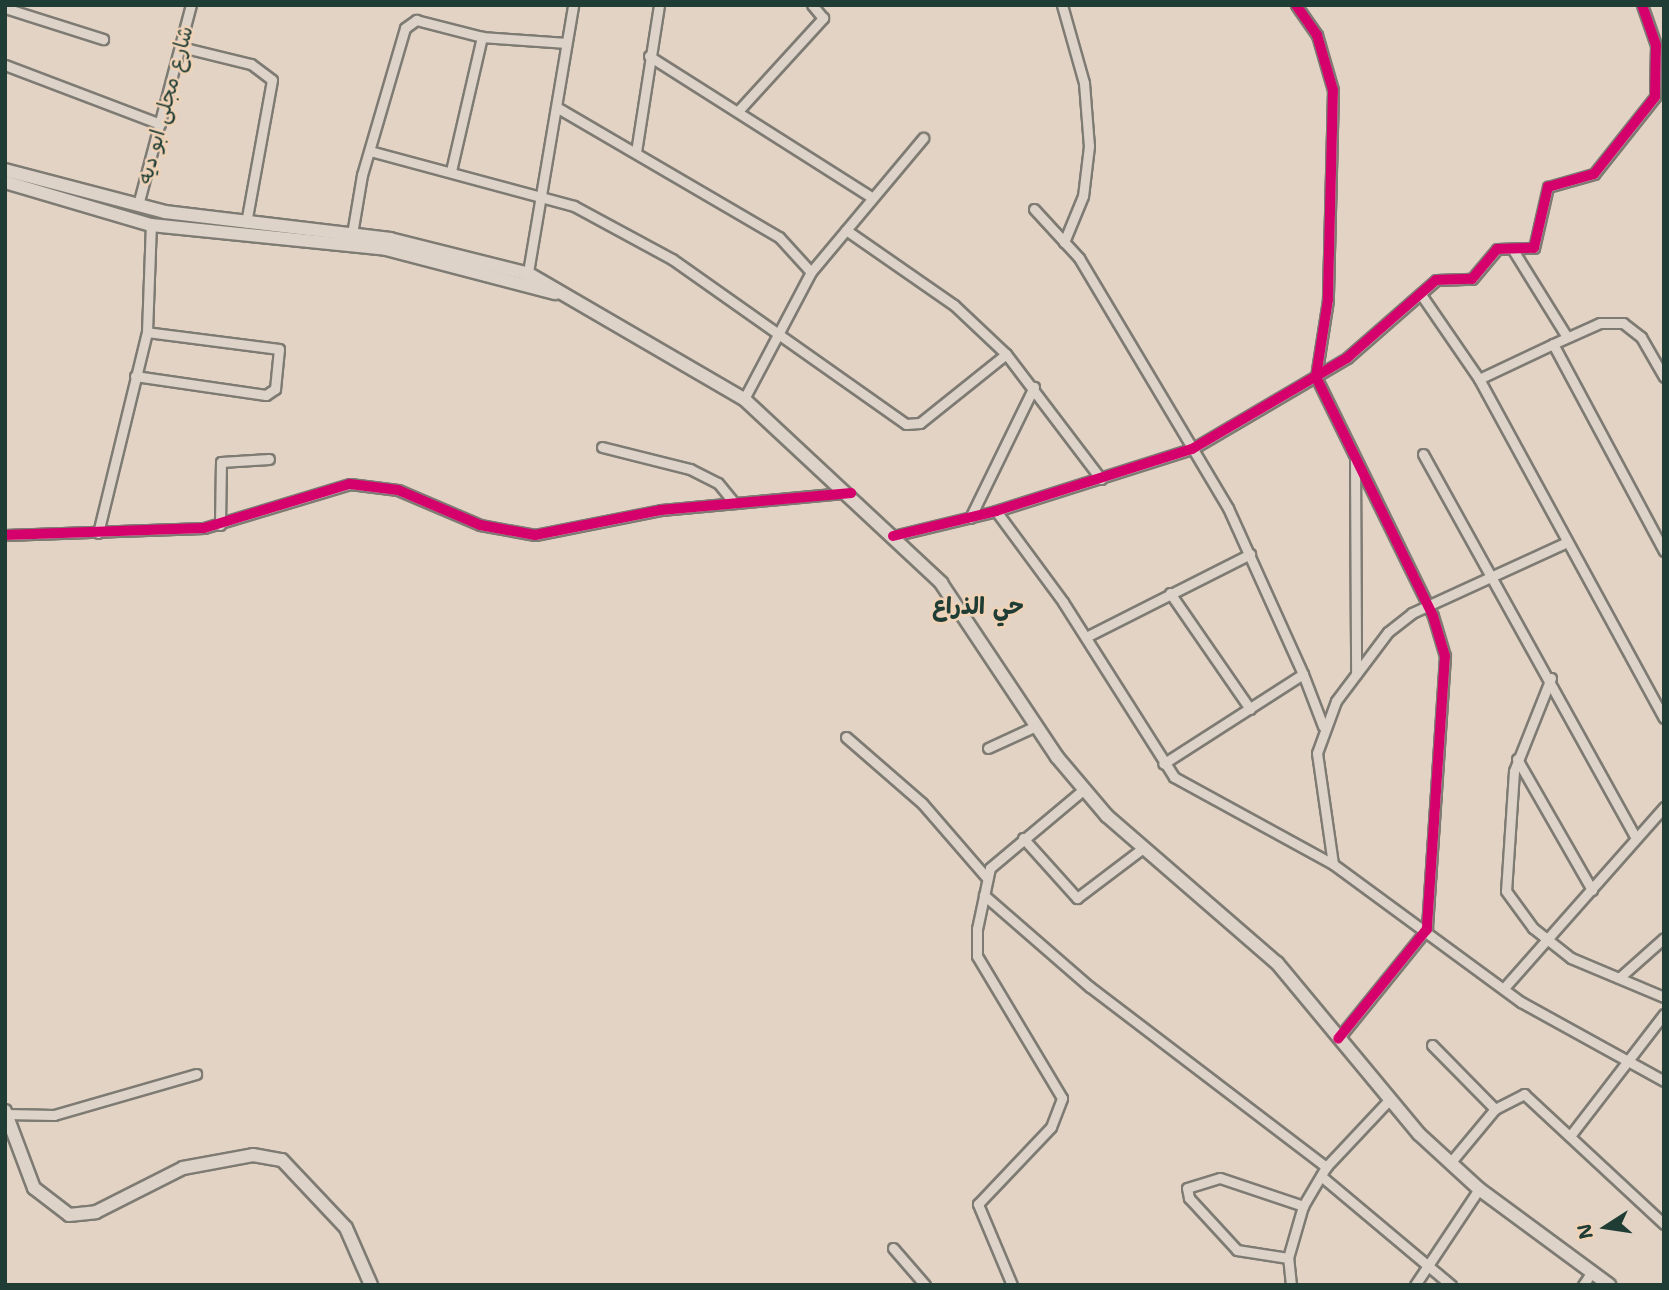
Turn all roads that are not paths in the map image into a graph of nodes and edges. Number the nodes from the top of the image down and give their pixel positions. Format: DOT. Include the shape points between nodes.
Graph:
graph roads {
  1 [pos="191,5"];
  2 [pos="573,5"];
  3 [pos="659,5"];
  4 [pos="812,5"];
  5 [pos="1062,5"];
  6 [pos="1296,5"];
  7 [pos="1642,5"];
  8 [pos="5,8"];
  9 [pos="482,37"];
  10 [pos="103,39"];
  11 [pos="566,43"];
  12 [pos="181,47"];
  13 [pos="649,56"];
  14 [pos="5,65"];
  15 [pos="558,108"];
  16 [pos="739,110"];
  17 [pos="160,124"];
  18 [pos="923,138"];
  19 [pos="370,151"];
  20 [pos="636,152"];
  21 [pos="5,170"];
  22 [pos="451,172"];
  23 [pos="5,182"];
  24 [pos="545,194"];
  25 [pos="871,197"];
  26 [pos="138,205"];
  27 [pos="1034,209"];
  28 [pos="246,223"];
  29 [pos="150,225"];
  30 [pos="846,230"];
  31 [pos="352,234"];
  32 [pos="1064,242"];
  33 [pos="1513,250"];
  34 [pos="811,272"];
  35 [pos="526,280"];
  36 [pos="1422,296"];
  37 [pos="147,332"];
  38 [pos="774,335"];
  39 [pos="1567,337"];
  40 [pos="1553,344"];
  41 [pos="1006,354"];
  42 [pos="135,376"];
  43 [pos="1315,377"];
  44 [pos="1664,377"];
  45 [pos="1479,379"];
  46 [pos="1034,387"];
  47 [pos="744,399"];
  48 [pos="602,447"];
  49 [pos="1192,449"];
  50 [pos="1423,454"];
  51 [pos="269,459"];
  52 [pos="1354,459"];
  53 [pos="1101,479"];
  54 [pos="851,493"];
  55 [pos="734,503"];
  56 [pos="996,511"];
  57 [pos="970,518"];
  58 [pos="220,525"];
  59 [pos="98,533"];
  60 [pos="5,535"];
  61 [pos="893,536"];
  62 [pos="1567,542"];
  63 [pos="1664,551"];
  64 [pos="1250,554"];
  65 [pos="1491,573"];
  66 [pos="1170,593"];
  67 [pos="1426,604"];
  68 [pos="1086,637"];
  69 [pos="1303,674"];
  70 [pos="1356,674"];
  71 [pos="1551,678"];
  72 [pos="1250,709"];
  73 [pos="1664,718"];
  74 [pos="1036,726"];
  75 [pos="1323,726"];
  76 [pos="846,737"];
  77 [pos="988,748"];
  78 [pos="1517,759"];
  79 [pos="1163,764"];
  80 [pos="1083,790"];
  81 [pos="1664,807"];
  82 [pos="1635,836"];
  83 [pos="1024,838"];
  84 [pos="1143,848"];
  85 [pos="1334,864"];
  86 [pos="986,877"];
  87 [pos="1592,890"];
  88 [pos="984,895"];
  89 [pos="1427,929"];
  90 [pos="1664,937"];
  91 [pos="1549,942"];
  92 [pos="1619,978"];
  93 [pos="1504,988"];
  94 [pos="1664,997"];
  95 [pos="1664,1014"];
  96 [pos="1338,1039"];
  97 [pos="1432,1045"];
  98 [pos="1624,1063"];
  99 [pos="197,1074"];
  100 [pos="1664,1081"];
  101 [pos="1387,1102"];
  102 [pos="1495,1109"];
  103 [pos="6,1112"];
  104 [pos="1570,1136"];
  105 [pos="1450,1163"];
  106 [pos="1324,1172"];
  107 [pos="1479,1189"];
  108 [pos="1303,1206"];
  109 [pos="1664,1224"];
  110 [pos="893,1248"];
  111 [pos="1288,1258"];
  112 [pos="1427,1268"];
  113 [pos="1591,1273"];
  114 [pos="371,1285"];
  115 [pos="925,1285"];
  116 [pos="1012,1285"];
  117 [pos="1292,1285"];
  118 [pos="1415,1285"];
  119 [pos="1451,1285"];
  120 [pos="1583,1285"];
  121 [pos="1609,1285"];
  1 -- 12 [label="street, شارع مجلى ابو ديه"];
  2 -- 11 [label="street"];
  3 -- 13 [label="street"];
  4 -- 16 [label="street" via="822,18"];
  5 -- 32 [label="street" via="1084,83 1089,146 1083,196"];
  6 -- 43 [label="street" via="1317,35 1333,90 1328,300"];
  7 -- 33 [label="street" via="1658,63 1646,114 1594,174 1548,187 1538,243 1529,250"];
  8 -- 10 [label="street"];
  9 -- 11 [label="street"];
  9 -- 19 [label="street" via="425,21 405,28"];
  9 -- 22 [label="street"];
  11 -- 15 [label="street"];
  12 -- 17 [label="street, شارع مجلى ابو ديه"];
  12 -- 28 [label="street" via="251,64 272,80"];
  13 -- 16 [label="street"];
  13 -- 20 [label="street"];
  14 -- 17 [label="street"];
  15 -- 20 [label="street"];
  15 -- 24 [label="street"];
  16 -- 25 [label="street"];
  17 -- 26 [label="street, شارع مجلى ابو ديه"];
  18 -- 25 [label="street"];
  19 -- 22 [label="street"];
  19 -- 31 [label="street"];
  20 -- 34 [label="street" via="786,242"];
  21 -- 26 [label="main road"];
  22 -- 24 [label="street"];
  23 -- 29 [label="main road"];
  24 -- 35 [label="street"];
  24 -- 38 [label="street" via="672,259"];
  25 -- 30 [label="street"];
  26 -- 28 [label="main road"];
  27 -- 32 [label="street"];
  28 -- 31 [label="main road"];
  29 -- 35 [label="main road" via="386,249"];
  29 -- 37 [label="street"];
  30 -- 34 [label="street"];
  30 -- 41 [label="street" via="954,305"];
  31 -- 35 [label="main road"];
  32 -- 49 [label="street"];
  33 -- 36 [label="street" via="1493,251 1472,279 1436,280"];
  33 -- 39 [label="street"];
  34 -- 38 [label="street"];
  35 -- 47 [label="main road" via="569,296"];
  36 -- 43 [label="street"];
  36 -- 45 [label="street"];
  37 -- 42 [label="street"];
  37 -- 42 [label="street" via="279,349 275,389 266,395"];
  38 -- 41 [label="street" via="913,425"];
  38 -- 47 [label="street"];
  39 -- 40 [label="street"];
  39 -- 44 [label="street" via="1600,323 1623,323 1641,338"];
  40 -- 45 [label="street"];
  40 -- 63 [label="street"];
  41 -- 46 [label="street"];
  42 -- 59 [label="street"];
  43 -- 49 [label="street"];
  43 -- 52 [label="street"];
  45 -- 62 [label="street"];
  46 -- 53 [label="street"];
  46 -- 57 [label="street"];
  47 -- 54 [label="main road"];
  48 -- 55 [label="street" via="690,469 718,483"];
  49 -- 53 [label="street"];
  49 -- 64 [label="street"];
  50 -- 65 [label="street"];
  51 -- 58 [label="street" via="221,462"];
  52 -- 67 [label="street"];
  52 -- 70 [label="street"];
  53 -- 56 [label="street"];
  54 -- 55 [label="street"];
  54 -- 61 [label="main road"];
  55 -- 58 [label="street" via="632,514 535,535 480,525 398,490 350,484"];
  56 -- 57 [label="street"];
  56 -- 68 [label="street"];
  57 -- 61 [label="street"];
  58 -- 59 [label="street"];
  59 -- 60 [label="street"];
  61 -- 74 [label="main road" via="965,611"];
  62 -- 65 [label="street"];
  62 -- 73 [label="street"];
  64 -- 66 [label="street"];
  64 -- 69 [label="street"];
  65 -- 67 [label="street"];
  65 -- 71 [label="street"];
  66 -- 68 [label="street"];
  66 -- 72 [label="street"];
  67 -- 70 [label="street" via="1388,632"];
  67 -- 89 [label="street" via="1445,656"];
  68 -- 79 [label="street"];
  69 -- 72 [label="street"];
  69 -- 75 [label="street"];
  70 -- 75 [label="street"];
  71 -- 78 [label="street"];
  71 -- 82 [label="street"];
  72 -- 79 [label="street"];
  74 -- 77 [label="street"];
  74 -- 80 [label="main road"];
  75 -- 85 [label="street" via="1317,753"];
  76 -- 86 [label="street" via="922,803"];
  78 -- 87 [label="street"];
  78 -- 91 [label="street" via="1506,820 1506,891"];
  79 -- 85 [label="street" via="1190,788"];
  80 -- 83 [label="street"];
  80 -- 84 [label="main road"];
  81 -- 82 [label="street"];
  82 -- 87 [label="street"];
  83 -- 84 [label="street" via="1077,898"];
  83 -- 86 [label="street"];
  84 -- 96 [label="main road" via="1256,942"];
  85 -- 89 [label="street"];
  86 -- 88 [label="street"];
  87 -- 91 [label="street"];
  88 -- 106 [label="street" via="1090,986"];
  88 -- 116 [label="street" via="977,956 1062,1098 1046,1133 979,1200"];
  89 -- 93 [label="street"];
  89 -- 96 [label="street"];
  90 -- 92 [label="street"];
  91 -- 92 [label="street" via="1587,967"];
  91 -- 93 [label="street"];
  92 -- 94 [label="street"];
  93 -- 98 [label="street"];
  95 -- 98 [label="street"];
  96 -- 101 [label="main road"];
  97 -- 102 [label="street"];
  98 -- 100 [label="street"];
  98 -- 104 [label="street"];
  99 -- 103 [label="street" via="54,1115"];
  101 -- 105 [label="main road"];
  101 -- 106 [label="street"];
  102 -- 104 [label="street" via="1524,1094"];
  102 -- 105 [label="street"];
  103 -- 114 [label="main road" via="39,1195 77,1216 183,1168 253,1155 282,1160 345,1228"];
  104 -- 109 [label="street"];
  105 -- 107 [label="main road"];
  106 -- 108 [label="street"];
  106 -- 112 [label="street"];
  107 -- 112 [label="street"];
  107 -- 113 [label="main road"];
  108 -- 111 [label="street"];
  108 -- 111 [label="street" via="1220,1178 1187,1188 1237,1250"];
  110 -- 115 [label="street"];
  111 -- 117 [label="street"];
  112 -- 118 [label="street"];
  112 -- 119 [label="street"];
  113 -- 120 [label="street"];
  113 -- 121 [label="main road"];
}
